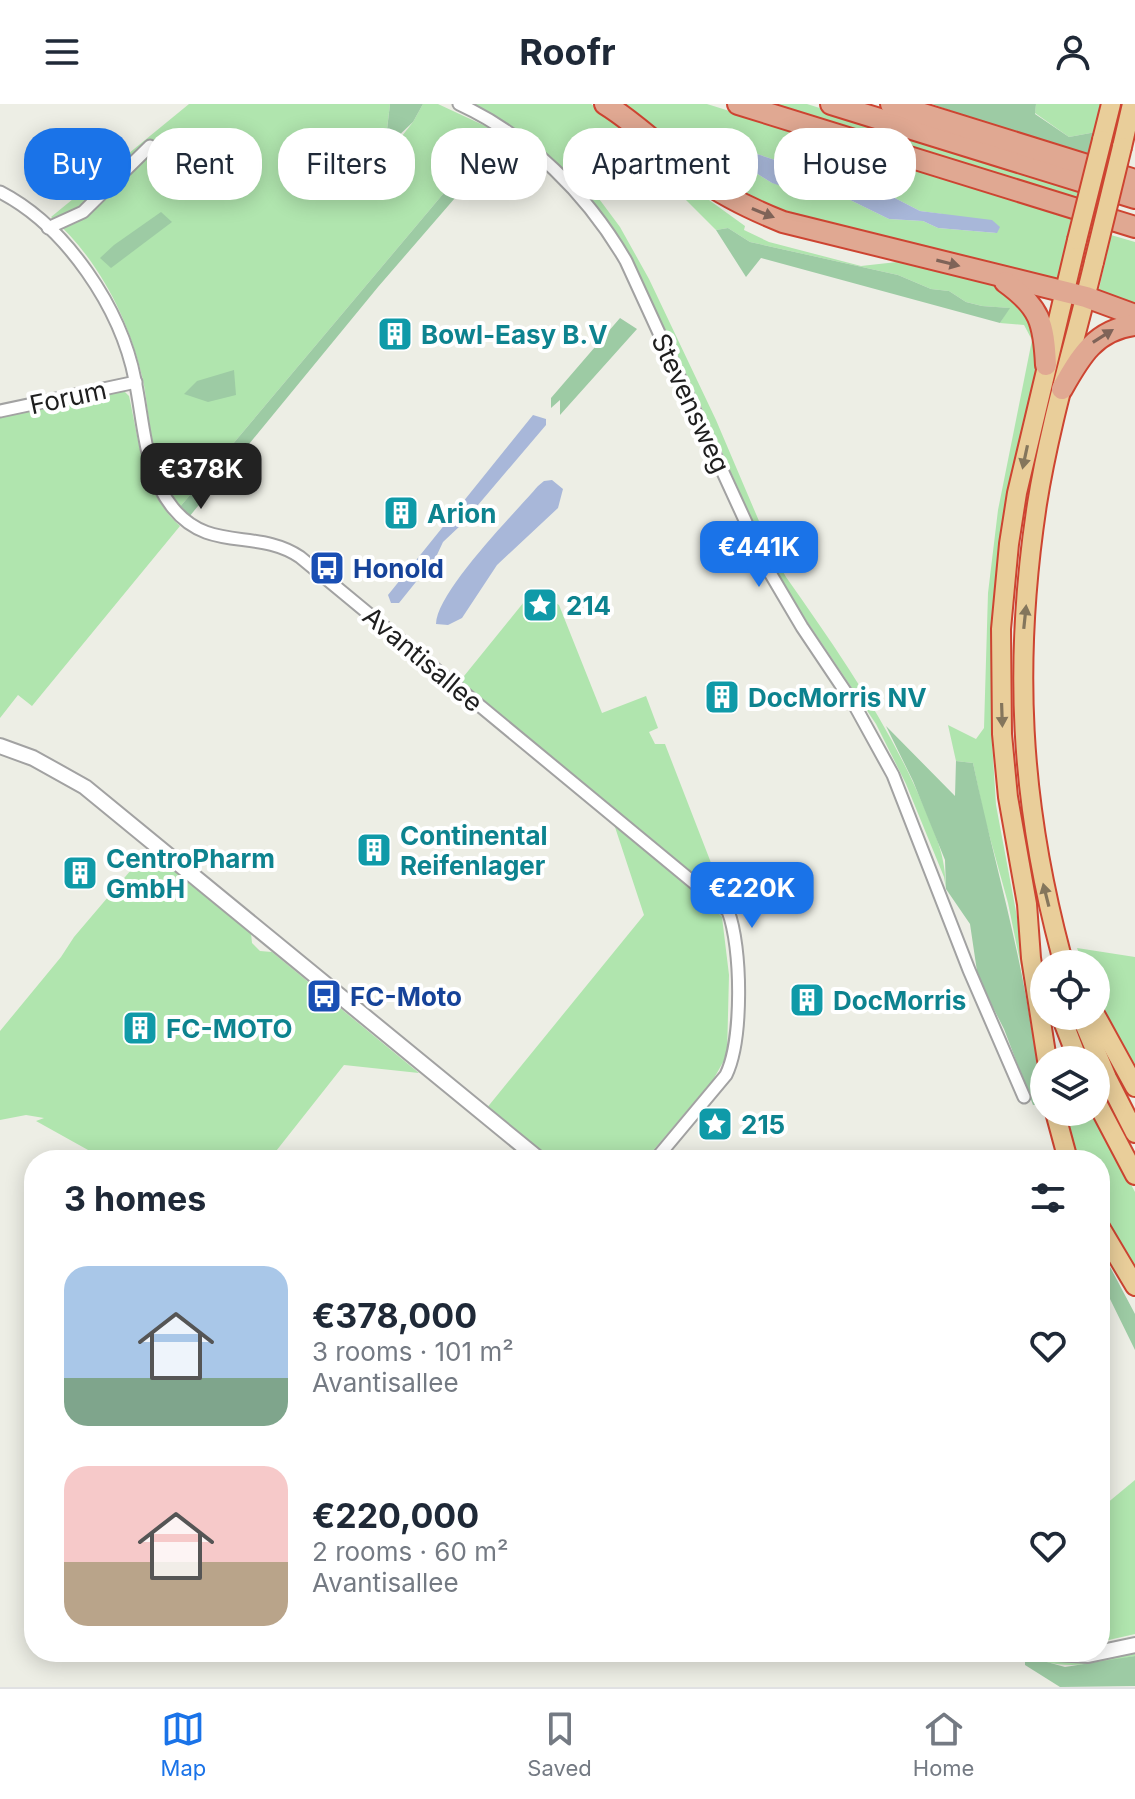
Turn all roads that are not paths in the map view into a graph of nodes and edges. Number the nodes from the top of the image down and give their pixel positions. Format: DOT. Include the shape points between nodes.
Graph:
graph roads {
  1 [pos="459,104"];
  2 [pos="605,104"];
  3 [pos="738,104"];
  4 [pos="831,104"];
  5 [pos="891,104"];
  6 [pos="1111,104"];
  7 [pos="1132,104"];
  8 [pos="147,149"];
  9 [pos="1135,180"];
  10 [pos="0,192"];
  11 [pos="1135,198"];
  12 [pos="1135,227"];
  13 [pos="48,228"];
  14 [pos="995,275"];
  15 [pos="1064,292"];
  16 [pos="1086,297"];
  17 [pos="1135,315"];
  18 [pos="1135,325"];
  19 [pos="1046,365"];
  20 [pos="136,382"];
  21 [pos="1062,389"];
  22 [pos="0,411"];
  23 [pos="0,746"];
  24 [pos="1027,904"];
  25 [pos="1041,950"];
  26 [pos="1061,950"];
  27 [pos="1087,1030"];
  28 [pos="1104,1030"];
  29 [pos="1045,1046"];
  30 [pos="1135,1087"];
  31 [pos="1024,1097"];
  32 [pos="1059,1126"];
  33 [pos="1109,1126"];
  34 [pos="1135,1133"];
  35 [pos="528,1150"];
  36 [pos="663,1150"];
  37 [pos="1065,1150"];
  38 [pos="1135,1175"];
  39 [pos="1110,1244"];
  40 [pos="1135,1286"];
  41 [pos="1135,1636"];
  42 [pos="1110,1642"];
  43 [pos="1135,1645"];
  44 [pos="1110,1650"];
  1 -- 31 [label="street, Stevensweg" via="522,143 559,174 626,261 771,576 893,775"];
  2 -- 14 [label="highway, one-way" via="699,178 751,209 783,222"];
  3 -- 12 [label="highway"];
  4 -- 11 [label="highway"];
  5 -- 9 [label="highway"];
  6 -- 15 [label="highway, bridge"];
  7 -- 16 [label="highway, bridge"];
  8 -- 13 [label="street" via="83,212"];
  10 -- 13 [label="street, Avantisallee"];
  13 -- 20 [label="street, Avantisallee" via="96,283"];
  14 -- 15 [label="highway"];
  14 -- 19 [label="highway" via="1035,309"];
  15 -- 16 [label="highway"];
  15 -- 19 [label="highway"];
  16 -- 17 [label="highway"];
  16 -- 21 [label="highway"];
  21 -- 18 [label="highway, one-way" via="1091,344 1112,330"];
  19 -- 24 [label="highway, one-way" via="1017,493 1001,629 1002,734"];
  20 -- 22 [label="street, Forum"];
  20 -- 36 [label="street, Avantisallee" via="156,477 188,524 222,538 268,542 300,557 728,911 737,947 732,1062"];
  26 -- 21 [label="highway, one-way" via="1034,835 1023,722 1024,629 1034,533"];
  23 -- 35 [label="street" via="85,787"];
  24 -- 25 [label="highway"];
  24 -- 29 [label="highway"];
  27 -- 34 [label="highway"];
  28 -- 30 [label="highway"];
  32 -- 37 [label="highway"];
  33 -- 38 [label="highway"];
  39 -- 40 [label="highway"];
  41 -- 42 [label="street"];
  43 -- 44 [label="street"];
}
